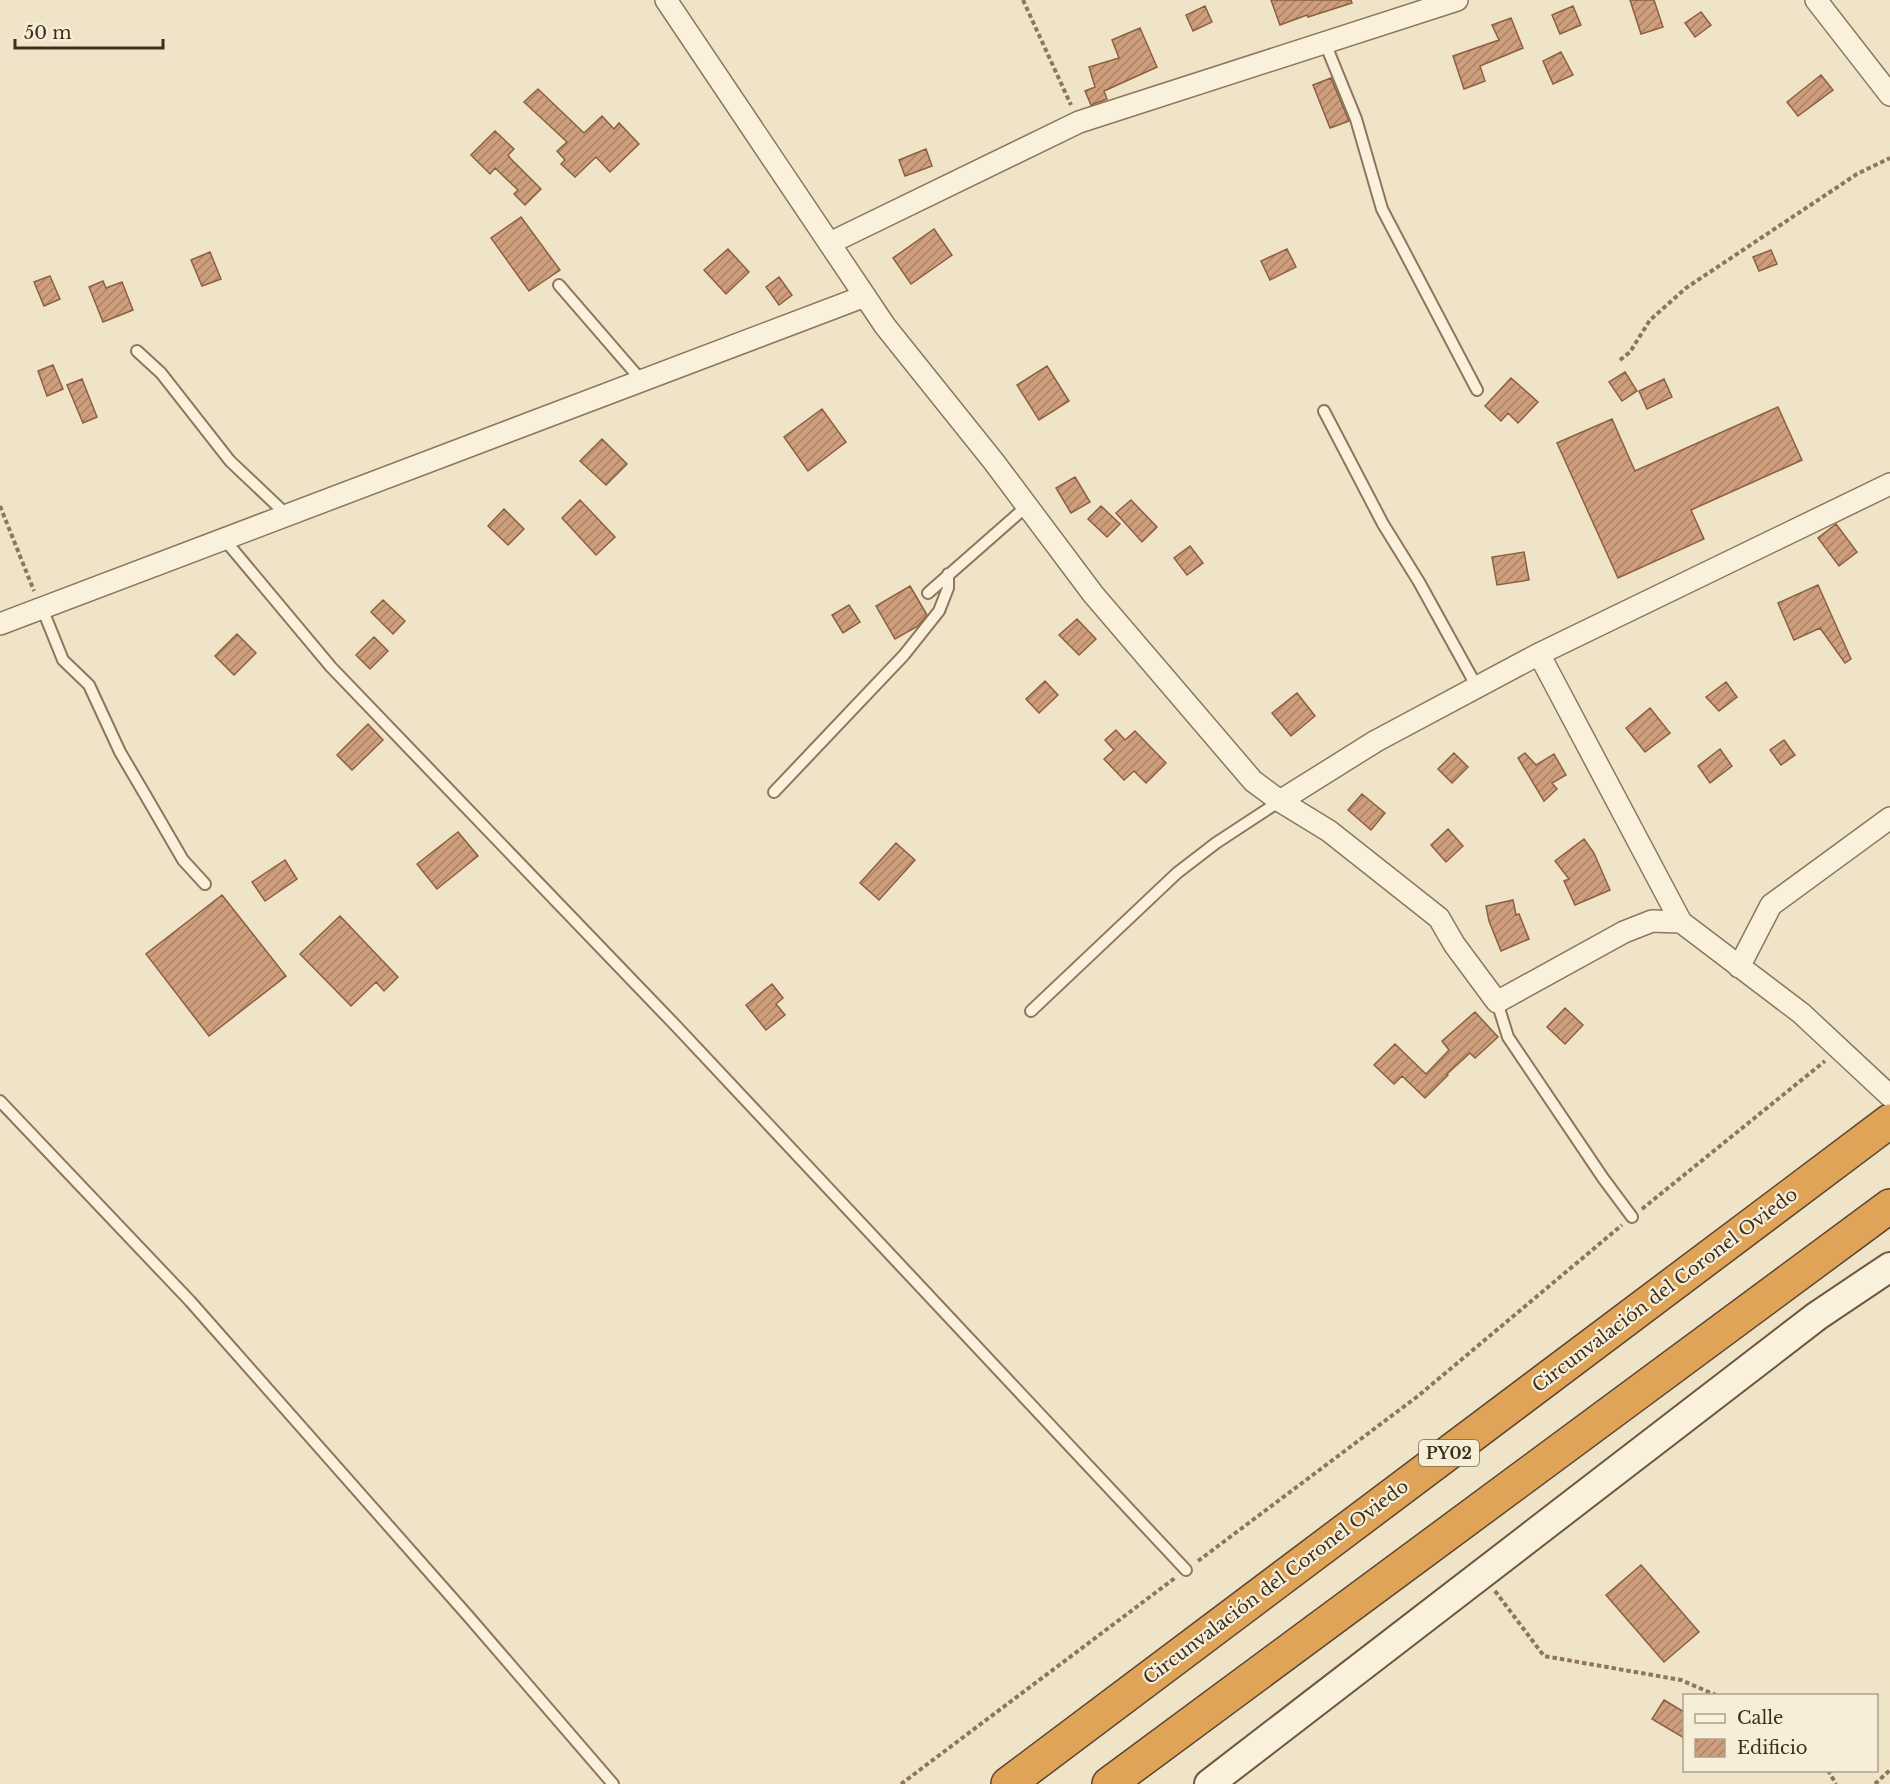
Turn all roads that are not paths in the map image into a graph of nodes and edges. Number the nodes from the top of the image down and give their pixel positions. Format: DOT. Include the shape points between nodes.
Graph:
graph roads {
  1 [pos="666,0"];
  2 [pos="1457,0"];
  3 [pos="1816,0"];
  4 [pos="1325,43"];
  5 [pos="1890,95"];
  6 [pos="830,243"];
  7 [pos="559,285"];
  8 [pos="865,296"];
  9 [pos="137,351"];
  10 [pos="642,381"];
  11 [pos="1477,390"];
  12 [pos="1324,411"];
  13 [pos="1890,484"];
  14 [pos="1027,506"];
  15 [pos="288,515"];
  16 [pos="224,539"];
  17 [pos="948,574"];
  18 [pos="928,593"];
  19 [pos="42,608"];
  20 [pos="0,624"];
  21 [pos="1539,654"];
  22 [pos="1477,687"];
  23 [pos="774,792"];
  24 [pos="1280,801"];
  25 [pos="1890,818"];
  26 [pos="205,884"];
  27 [pos="1681,922"];
  28 [pos="1739,967"];
  29 [pos="1497,1002"];
  30 [pos="1031,1011"];
  31 [pos="1890,1096"];
  32 [pos="0,1101"];
  33 [pos="1890,1121"];
  34 [pos="1890,1206"];
  35 [pos="1632,1216"];
  36 [pos="1890,1267"];
  37 [pos="1186,1570"];
  38 [pos="613,1784"];
  39 [pos="1008,1784"];
  40 [pos="1109,1784"];
  41 [pos="1209,1784"];
  1 -- 6 [label="street"];
  2 -- 4 [label="street"];
  3 -- 5 [label="street"];
  4 -- 6 [label="street" via="1079,122"];
  4 -- 11 [label="lane" via="1356,118 1382,209"];
  6 -- 8 [label="street"];
  7 -- 10 [label="lane"];
  8 -- 10 [label="street"];
  8 -- 14 [label="street"];
  9 -- 15 [label="lane" via="160,373 230,461"];
  10 -- 15 [label="street"];
  12 -- 22 [label="lane" via="1383,524"];
  13 -- 21 [label="street"];
  14 -- 17 [label="lane"];
  14 -- 24 [label="street" via="1093,594 1253,781"];
  15 -- 16 [label="street"];
  16 -- 19 [label="street"];
  16 -- 37 [label="lane" via="331,667 677,1027"];
  17 -- 18 [label="lane"];
  17 -- 23 [label="lane" via="948,588 939,611 904,654"];
  19 -- 20 [label="street"];
  19 -- 26 [label="lane" via="63,660 89,685 120,752 183,860"];
  21 -- 22 [label="street"];
  21 -- 27 [label="street"];
  22 -- 24 [label="street" via="1376,741"];
  24 -- 29 [label="street" via="1329,831 1439,918"];
  24 -- 30 [label="lane" via="1177,873"];
  25 -- 28 [label="street" via="1771,905"];
  27 -- 28 [label="street"];
  27 -- 29 [label="street" via="1652,921 1624,932"];
  28 -- 31 [label="street" via="1801,1013"];
  29 -- 35 [label="lane" via="1508,1037"];
  32 -- 38 [label="lane" via="190,1301"];
  33 -- 39 [label="highway, Circunvalación del Coronel Oviedo / PY02"];
  34 -- 40 [label="highway"];
  36 -- 41 [label="street" via="1817,1316"];
}
